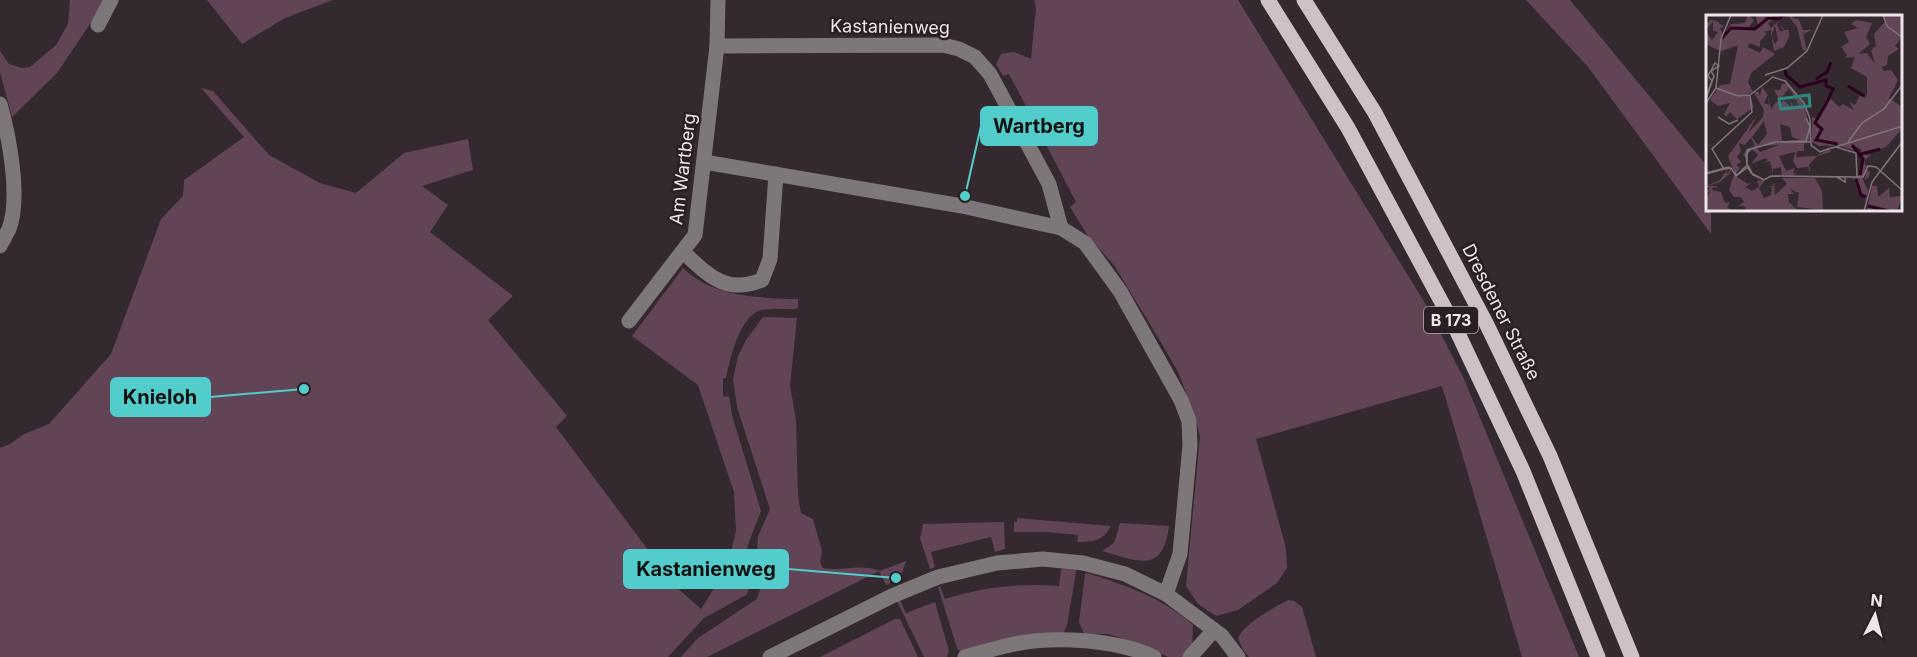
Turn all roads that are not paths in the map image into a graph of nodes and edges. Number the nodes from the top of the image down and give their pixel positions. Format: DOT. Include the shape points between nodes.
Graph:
graph roads {
  1 [pos="111,0"];
  2 [pos="718,0"];
  3 [pos="1268,0"];
  4 [pos="1304,0"];
  5 [pos="98,25"];
  6 [pos="717,46"];
  7 [pos="0,104"];
  8 [pos="704,162"];
  9 [pos="776,174"];
  10 [pos="1061,228"];
  11 [pos="0,246"];
  12 [pos="683,252"];
  13 [pos="629,321"];
  14 [pos="1166,594"];
  15 [pos="1218,633"];
  16 [pos="1089,641"];
  17 [pos="770,657"];
  18 [pos="965,657"];
  19 [pos="1097,657"];
  20 [pos="1154,657"];
  21 [pos="1190,657"];
  22 [pos="1239,657"];
  23 [pos="1598,657"];
  24 [pos="1632,657"];
  1 -- 5 [label="street"];
  2 -- 6 [label="street, Am Wartberg"];
  3 -- 23 [label="main road, B 173" via="1348,128 1455,327 1523,471"];
  4 -- 24 [label="main road, Dresdener Straße / B 173" via="1375,113 1487,325 1550,456"];
  6 -- 8 [label="street, Am Wartberg"];
  6 -- 10 [label="street, Kastanienweg" via="943,45 975,57 990,74 1049,184"];
  7 -- 11 [label="street" via="7,127 15,198 9,228"];
  8 -- 9 [label="street"];
  8 -- 12 [label="street, Am Wartberg" via="695,235"];
  9 -- 10 [label="street" via="962,206"];
  9 -- 12 [label="street" via="770,259 762,280 740,286 724,283 712,278"];
  10 -- 14 [label="street" via="1085,243 1120,291 1189,421 1191,445 1180,554"];
  12 -- 13 [label="street, Am Wartberg"];
  14 -- 15 [label="street"];
  14 -- 17 [label="street" via="1125,574 1083,563 1043,559 997,563 938,577 892,596"];
  15 -- 21 [label="street"];
  15 -- 22 [label="street"];
  16 -- 18 [label="street" via="1021,643"];
  16 -- 19 [label="street"];
  16 -- 20 [label="street"];
}
